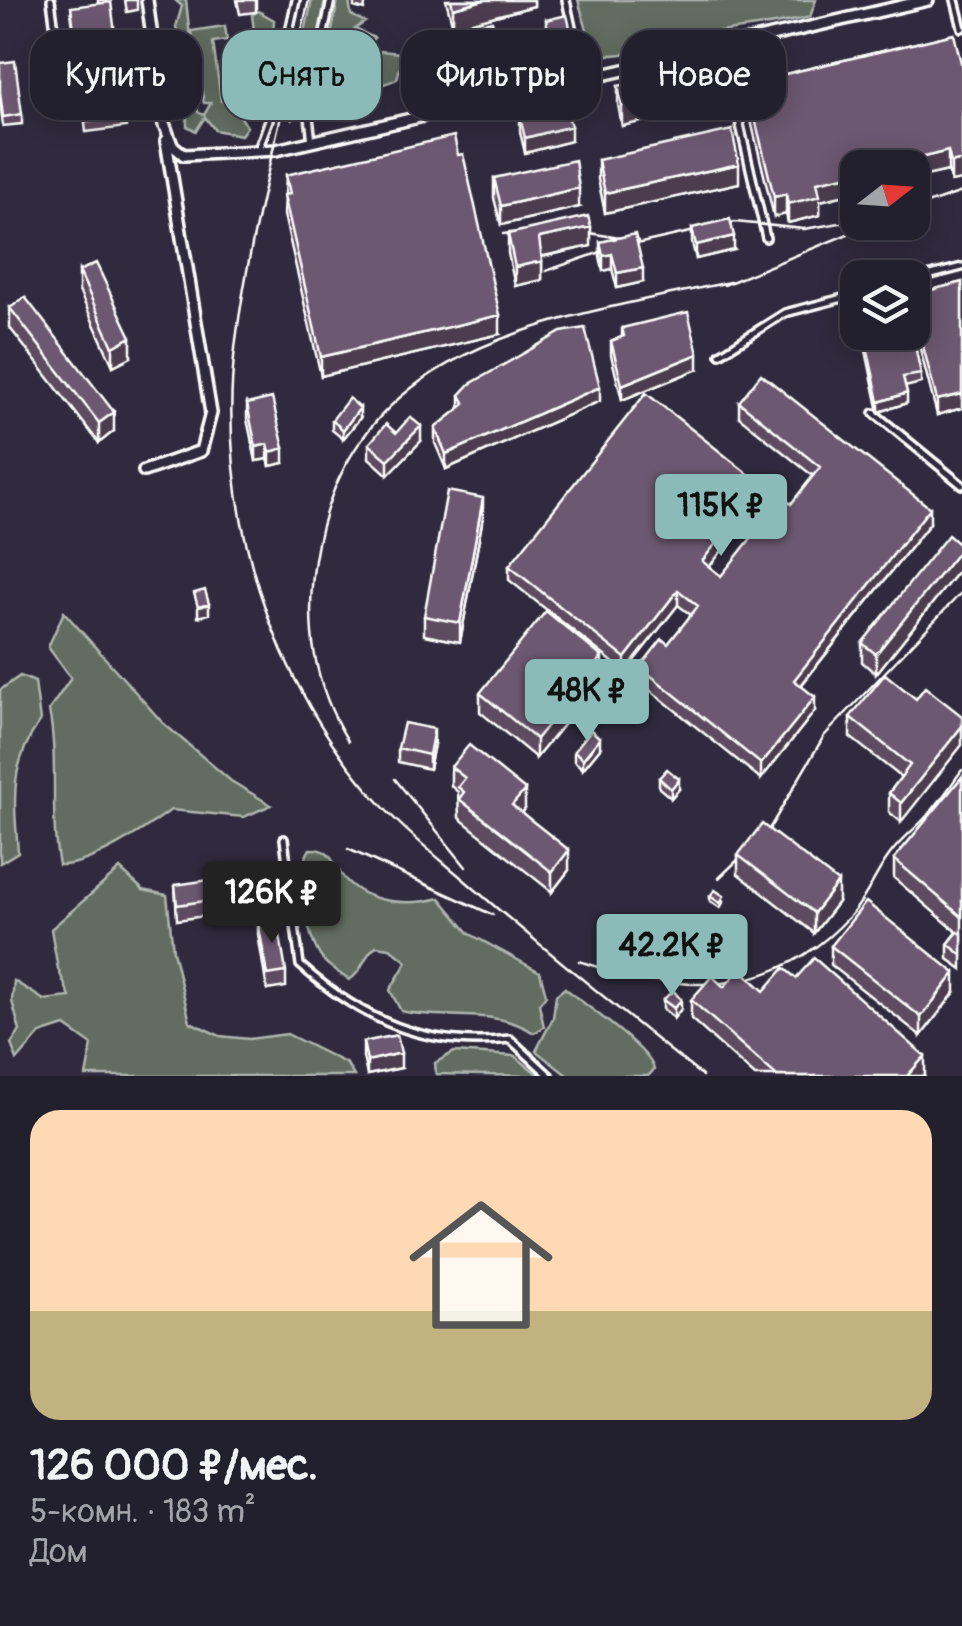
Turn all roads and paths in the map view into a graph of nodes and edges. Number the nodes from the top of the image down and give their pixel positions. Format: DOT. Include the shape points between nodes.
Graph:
graph roads {
  1 [pos="51,0"];
  2 [pos="147,0"];
  3 [pos="296,0"];
  4 [pos="331,0"];
  5 [pos="566,0"];
  6 [pos="928,0"];
  7 [pos="955,0"];
  8 [pos="894,4"];
  9 [pos="962,28"];
  10 [pos="55,30"];
  11 [pos="573,30"];
  12 [pos="786,31"];
  13 [pos="405,120"];
  14 [pos="739,120"];
  15 [pos="164,123"];
  16 [pos="312,142"];
  17 [pos="257,152"];
  18 [pos="766,238"];
  19 [pos="962,267"];
  20 [pos="930,275"];
  21 [pos="840,299"];
  22 [pos="720,354"];
  23 [pos="874,413"];
  24 [pos="144,471"];
  25 [pos="962,485"];
  26 [pos="284,839"];
  27 [pos="550,1076"];
  1 -- 10 [label="lane"];
  2 -- 15 [label="street"];
  3 -- 17 [label="lane"];
  4 -- 16 [label="lane" via="308,108"];
  5 -- 11 [label="lane"];
  6 -- 8 [label="street"];
  7 -- 9 [label="lane"];
  8 -- 12 [label="street"];
  13 -- 16 [label="street"];
  14 -- 18 [label="lane"];
  15 -- 17 [label="street" via="184,155"];
  15 -- 24 [label="street" via="211,412 201,452"];
  16 -- 17 [label="street"];
  19 -- 20 [label="lane"];
  21 -- 22 [label="lane" via="785,313"];
  23 -- 25 [label="lane"];
  26 -- 27 [label="lane" via="300,965 341,1001 424,1037 468,1044 510,1039"];
}
